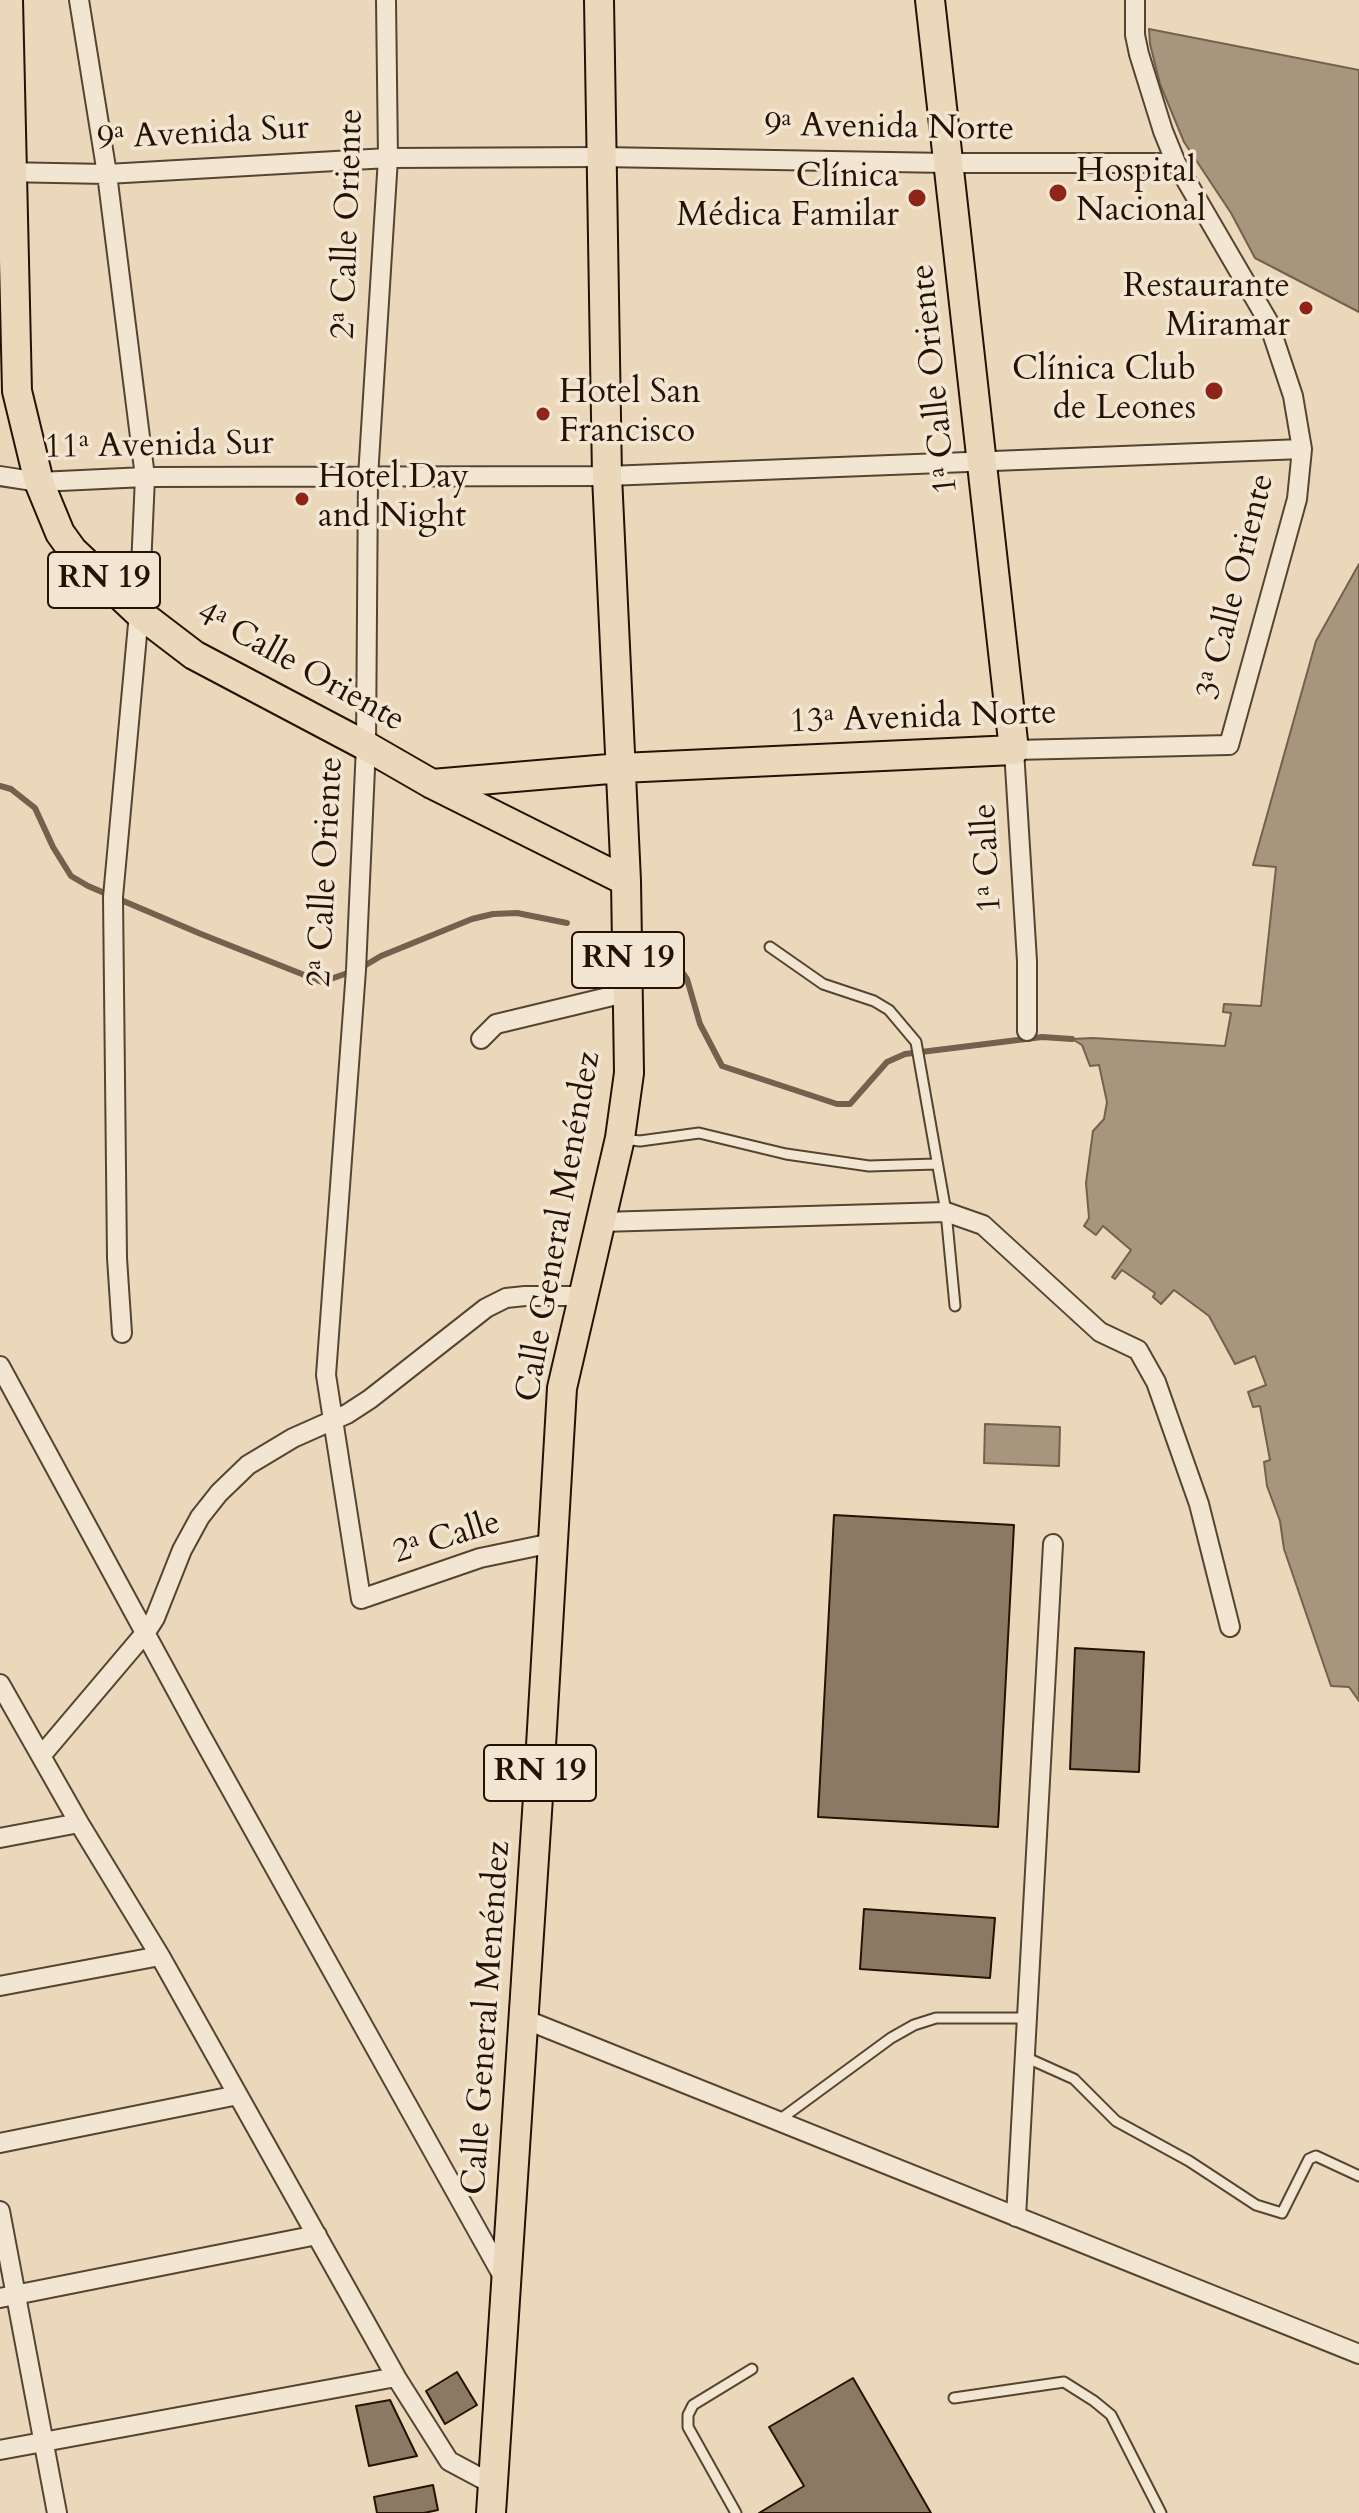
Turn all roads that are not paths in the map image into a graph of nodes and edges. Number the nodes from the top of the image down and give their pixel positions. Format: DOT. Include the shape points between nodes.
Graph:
graph roads {
  1 [pos="8,0"];
  2 [pos="79,0"];
  3 [pos="386,0"];
  4 [pos="599,0"];
  5 [pos="930,0"];
  6 [pos="1135,0"];
  7 [pos="601,157"];
  8 [pos="388,158"];
  9 [pos="948,163"];
  10 [pos="1176,163"];
  11 [pos="6,172"];
  12 [pos="107,174"];
  13 [pos="1302,449"];
  14 [pos="982,462"];
  15 [pos="0,476"];
  16 [pos="607,476"];
  17 [pos="145,477"];
  18 [pos="368,477"];
  19 [pos="39,482"];
  20 [pos="139,613"];
  21 [pos="1229,745"];
  22 [pos="366,746"];
  23 [pos="1014,750"];
  24 [pos="621,768"];
  25 [pos="432,784"];
  26 [pos="626,881"];
  27 [pos="770,947"];
  28 [pos="629,992"];
  29 [pos="1027,1031"];
  30 [pos="481,1039"];
  31 [pos="620,1138"];
  32 [pos="936,1164"];
  33 [pos="946,1212"];
  34 [pos="601,1222"];
  35 [pos="583,1296"];
  36 [pos="955,1306"];
  37 [pos="122,1333"];
  38 [pos="0,1366"];
  39 [pos="333,1420"];
  40 [pos="552,1543"];
  41 [pos="1053,1544"];
  42 [pos="361,1599"];
  43 [pos="1230,1627"];
  44 [pos="146,1632"];
  45 [pos="1,1690"];
  46 [pos="41,1756"];
  47 [pos="79,1823"];
  48 [pos="0,1838"];
  49 [pos="160,1956"];
  50 [pos="0,1986"];
  51 [pos="1027,2018"];
  52 [pos="524,2019"];
  53 [pos="1025,2057"];
  54 [pos="238,2095"];
  55 [pos="778,2121"];
  56 [pos="0,2143"];
  57 [pos="1359,2176"];
  58 [pos="0,2211"];
  59 [pos="1016,2217"];
  60 [pos="317,2235"];
  61 [pos="506,2282"];
  62 [pos="8,2297"];
  63 [pos="1359,2354"];
  64 [pos="752,2369"];
  65 [pos="396,2377"];
  66 [pos="954,2398"];
  67 [pos="43,2442"];
  68 [pos="0,2450"];
  69 [pos="494,2485"];
  70 [pos="57,2513"];
  71 [pos="491,2513"];
  72 [pos="736,2513"];
  73 [pos="1161,2513"];
  1 -- 11 [label="main road, 4ª Calle Oriente / RN 19"];
  2 -- 12 [label="street"];
  3 -- 8 [label="street, 2ª Calle Oriente"];
  4 -- 7 [label="main road, Calle General Menéndez"];
  5 -- 9 [label="main road, 1ª Calle Oriente"];
  6 -- 10 [label="street, 3ª Calle Oriente" via="1139,54"];
  7 -- 8 [label="street, 9ª Avenida Sur"];
  7 -- 9 [label="street, 9ª Avenida Norte"];
  7 -- 16 [label="main road, Calle General Menéndez"];
  8 -- 12 [label="street, 9ª Avenida Sur"];
  8 -- 18 [label="street, 2ª Calle Oriente"];
  9 -- 10 [label="street, 9ª Avenida Norte"];
  9 -- 14 [label="main road, 1ª Calle Oriente"];
  10 -- 13 [label="street, 3ª Calle Oriente" via="1268,321 1293,396"];
  11 -- 12 [label="street, 9ª Avenida Sur"];
  11 -- 19 [label="main road, 4ª Calle Oriente / RN 19" via="17,391"];
  12 -- 17 [label="street"];
  13 -- 14 [label="street, 11ª Avenida Sur"];
  13 -- 21 [label="street, 3ª Calle Oriente" via="1297,499"];
  14 -- 16 [label="street, 11ª Avenida Sur"];
  14 -- 23 [label="main road, 1ª Calle Oriente"];
  15 -- 19 [label="street, 11ª Avenida Sur"];
  16 -- 18 [label="street, 11ª Avenida Sur"];
  16 -- 24 [label="main road, Calle General Menéndez"];
  17 -- 18 [label="street, 11ª Avenida Sur"];
  17 -- 19 [label="street, 11ª Avenida Sur"];
  17 -- 20 [label="street"];
  18 -- 22 [label="street, 2ª Calle Oriente"];
  19 -- 20 [label="main road, 4ª Calle Oriente / RN 19" via="73,551"];
  20 -- 22 [label="main road, 4ª Calle Oriente / RN 19" via="194,655"];
  20 -- 37 [label="street" via="113,897"];
  21 -- 23 [label="street, 13ª Avenida Norte"];
  22 -- 25 [label="main road, 4ª Calle Oriente / RN 19"];
  22 -- 39 [label="street, 2ª Calle Oriente" via="356,970 326,1375"];
  23 -- 24 [label="main road, 13ª Avenida Norte"];
  23 -- 29 [label="street, 1ª Calle"];
  24 -- 25 [label="main road, 13ª Avenida Norte"];
  24 -- 26 [label="main road, Calle General Menéndez"];
  25 -- 26 [label="main road, 4ª Calle Oriente / RN 19"];
  26 -- 28 [label="main road, Calle General Menéndez / RN 19"];
  27 -- 32 [label="lane" via="823,984 889,1010 910,1034 927,1091"];
  28 -- 30 [label="street" via="496,1024"];
  28 -- 31 [label="main road, Calle General Menéndez / RN 19" via="629,1073"];
  31 -- 32 [label="lane" via="640,1141 699,1133 786,1154 869,1166"];
  31 -- 34 [label="main road, Calle General Menéndez / RN 19"];
  32 -- 33 [label="lane"];
  33 -- 34 [label="street"];
  33 -- 36 [label="lane"];
  33 -- 43 [label="street" via="983,1225 1100,1332 1138,1350 1156,1382 1199,1504"];
  34 -- 35 [label="main road, Calle General Menéndez / RN 19"];
  35 -- 39 [label="street" via="506,1298 370,1399"];
  35 -- 40 [label="main road, Calle General Menéndez / RN 19" via="562,1388"];
  38 -- 44 [label="street"];
  39 -- 42 [label="street, 2ª Calle Oriente"];
  39 -- 44 [label="street" via="248,1465 219,1493 182,1550"];
  40 -- 42 [label="street, 2ª Calle" via="480,1558"];
  40 -- 52 [label="main road, Calle General Menéndez / RN 19"];
  41 -- 51 [label="street"];
  44 -- 46 [label="street"];
  44 -- 61 [label="street"];
  45 -- 46 [label="street"];
  46 -- 47 [label="street"];
  47 -- 48 [label="street"];
  47 -- 49 [label="street"];
  49 -- 50 [label="street"];
  49 -- 54 [label="street"];
  51 -- 53 [label="street"];
  51 -- 55 [label="lane" via="936,2018 914,2025"];
  52 -- 55 [label="street"];
  52 -- 61 [label="main road, Calle General Menéndez / RN 19"];
  53 -- 57 [label="lane" via="1074,2079 1116,2121 1256,2205 1282,2213 1309,2159 1316,2156"];
  53 -- 59 [label="street"];
  54 -- 56 [label="street"];
  54 -- 60 [label="street"];
  55 -- 59 [label="street"];
  58 -- 62 [label="street"];
  59 -- 63 [label="street"];
  60 -- 62 [label="street"];
  60 -- 65 [label="street"];
  61 -- 69 [label="main road, Calle General Menéndez / RN 19"];
  62 -- 67 [label="street"];
  64 -- 72 [label="lane" via="693,2405 688,2415 688,2427"];
  65 -- 67 [label="street"];
  65 -- 69 [label="street" via="449,2461"];
  66 -- 73 [label="lane" via="1064,2382 1111,2415"];
  67 -- 68 [label="street"];
  67 -- 70 [label="street"];
  69 -- 71 [label="main road, Calle General Menéndez / RN 19"];
}
